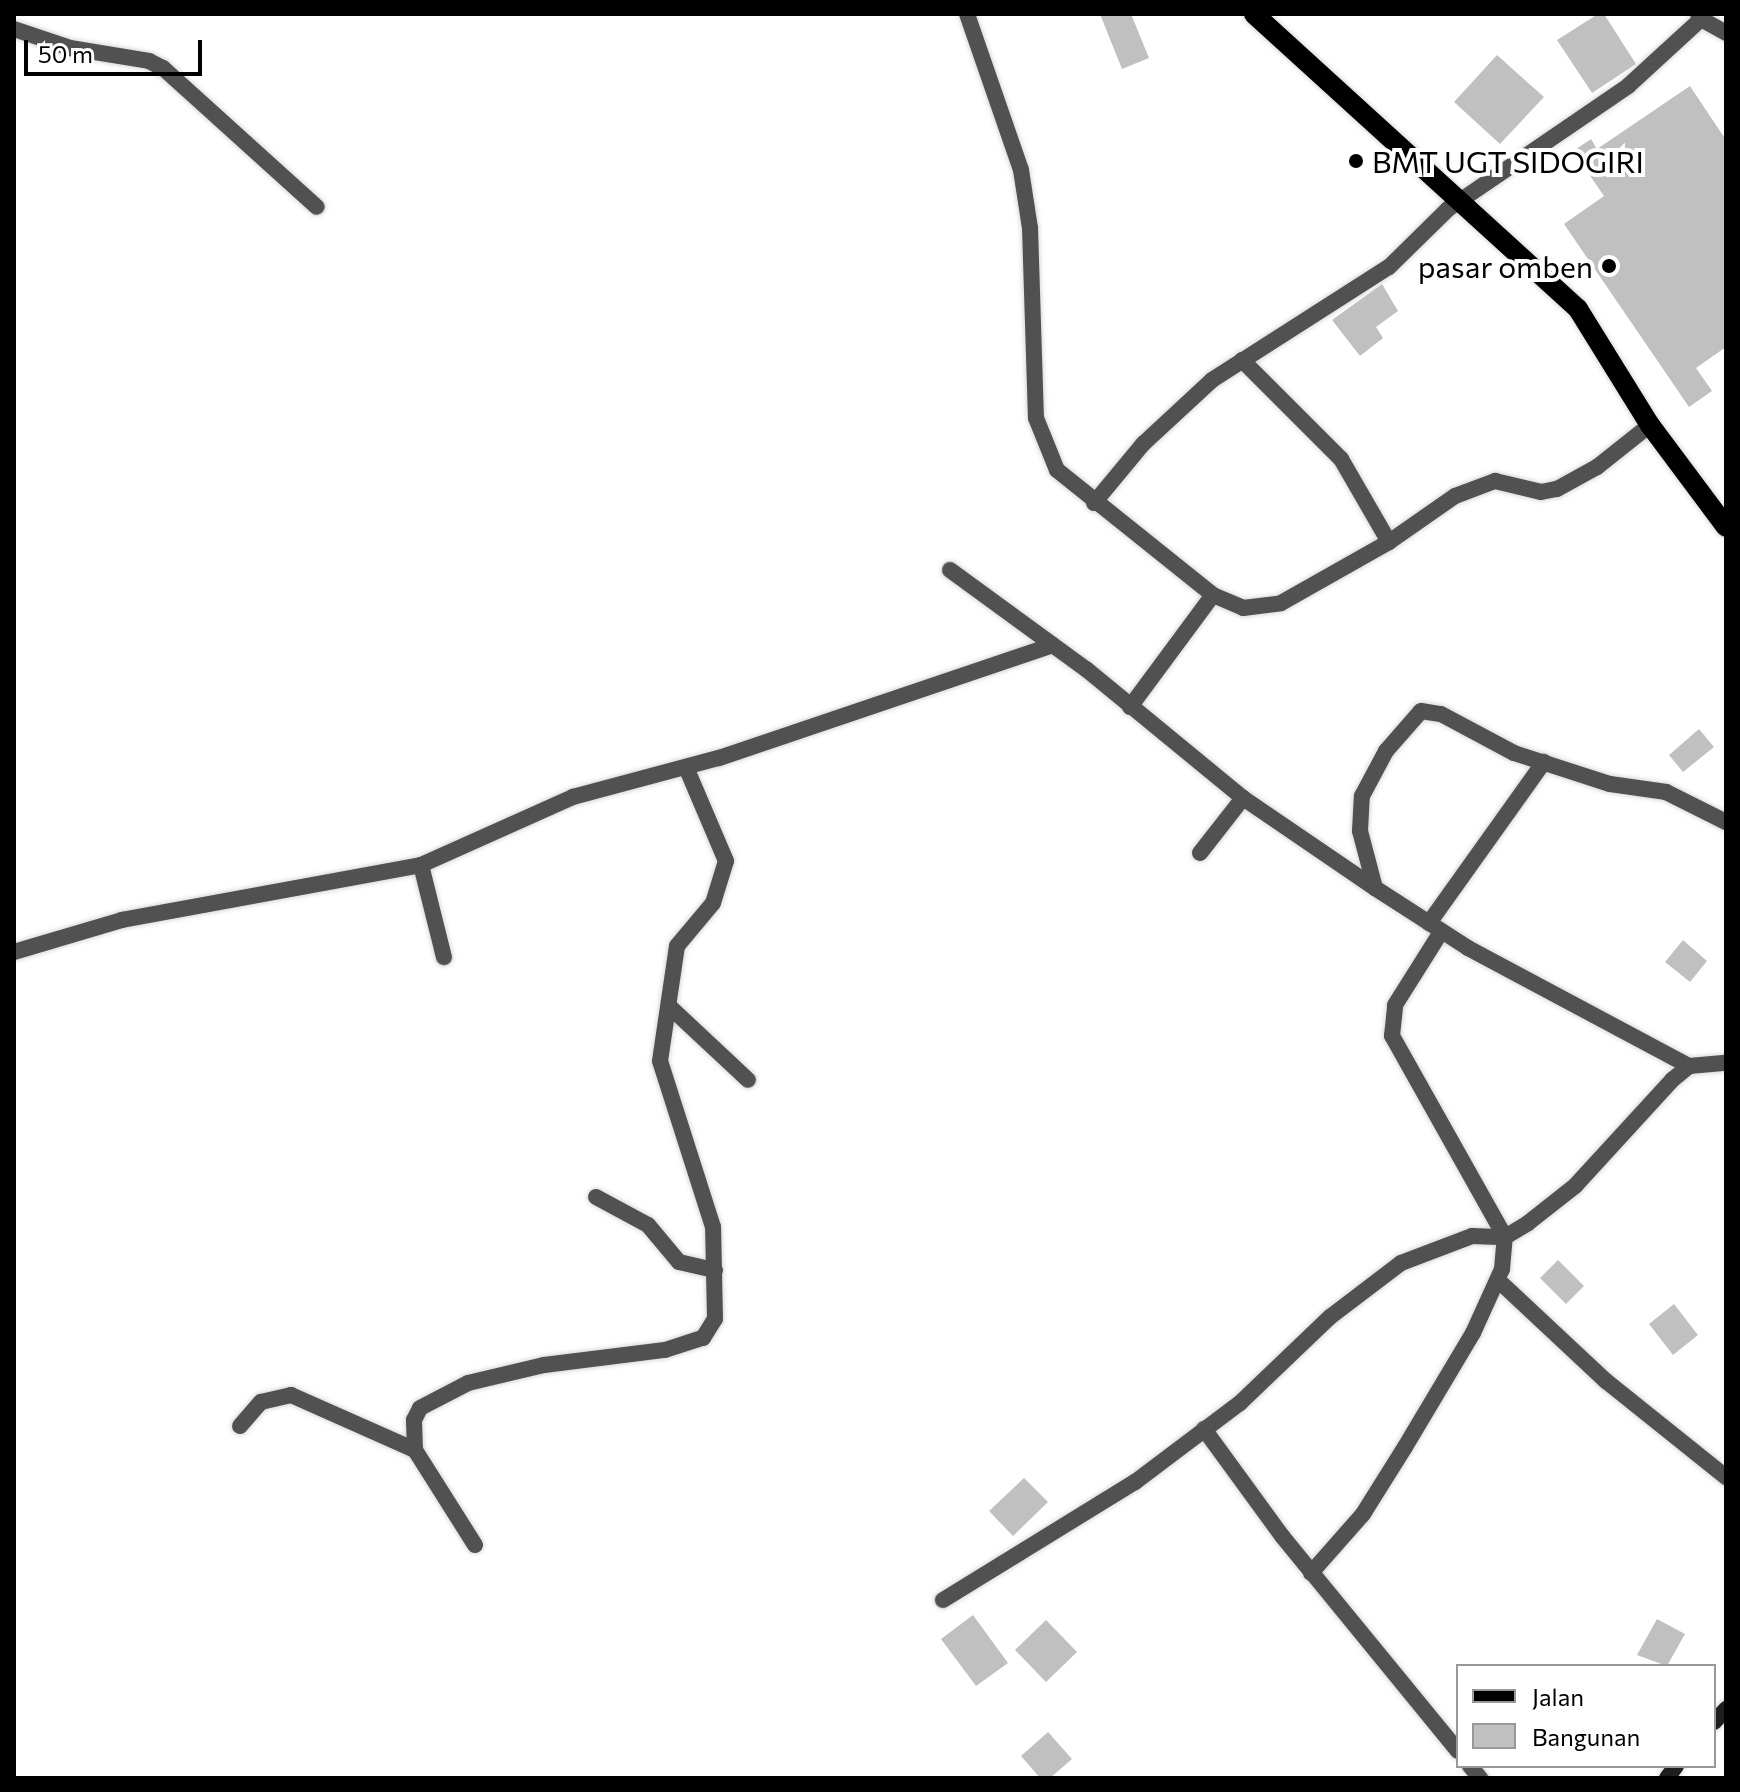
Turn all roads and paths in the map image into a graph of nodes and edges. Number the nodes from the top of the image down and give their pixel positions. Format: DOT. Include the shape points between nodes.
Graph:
graph roads {
  1 [pos="967,14"];
  2 [pos="1254,14"];
  3 [pos="1699,17"];
  4 [pos="14,29"];
  5 [pos="1726,33"];
  6 [pos="1462,199"];
  7 [pos="317,207"];
  8 [pos="1242,360"];
  9 [pos="1650,425"];
  10 [pos="1094,503"];
  11 [pos="1726,527"];
  12 [pos="1389,542"];
  13 [pos="950,570"];
  14 [pos="1213,595"];
  15 [pos="1052,645"];
  16 [pos="1130,707"];
  17 [pos="1544,762"];
  18 [pos="686,767"];
  19 [pos="1243,798"];
  20 [pos="1726,822"];
  21 [pos="1200,853"];
  22 [pos="421,865"];
  23 [pos="1375,888"];
  24 [pos="1435,928"];
  25 [pos="14,952"];
  26 [pos="444,957"];
  27 [pos="669,1006"];
  28 [pos="1726,1063"];
  29 [pos="1689,1066"];
  30 [pos="748,1080"];
  31 [pos="596,1197"];
  32 [pos="1505,1237"];
  33 [pos="715,1270"];
  34 [pos="1498,1280"];
  35 [pos="240,1426"];
  36 [pos="1204,1429"];
  37 [pos="415,1450"];
  38 [pos="1726,1477"];
  39 [pos="475,1545"];
  40 [pos="1311,1573"];
  41 [pos="943,1600"];
  42 [pos="1456,1749"];
  1 -- 10 [label="street" via="1021,170 1030,228 1036,418 1057,470"];
  2 -- 6 [label="main road"];
  3 -- 5 [label="street"];
  3 -- 6 [label="street" via="1628,86"];
  4 -- 7 [label="street" via="70,48 163,68"];
  6 -- 8 [label="street" via="1354,294"];
  6 -- 9 [label="main road" via="1578,309"];
  8 -- 10 [label="street" via="1180,407"];
  8 -- 12 [label="street" via="1341,459"];
  9 -- 11 [label="main road"];
  9 -- 12 [label="street" via="1597,467 1557,489 1541,492 1495,481 1481,484"];
  10 -- 14 [label="street"];
  12 -- 14 [label="street" via="1263,609 1243,608"];
  13 -- 15 [label="street"];
  14 -- 16 [label="street"];
  15 -- 16 [label="street"];
  15 -- 18 [label="street"];
  16 -- 19 [label="street"];
  17 -- 20 [label="street" via="1610,784 1666,792"];
  17 -- 23 [label="street" via="1496,745 1441,714 1421,711 1386,751 1362,796 1360,831"];
  17 -- 24 [label="street"];
  18 -- 22 [label="street" via="573,797"];
  18 -- 27 [label="street" via="726,861 713,903 677,946"];
  19 -- 21 [label="street"];
  19 -- 23 [label="street"];
  22 -- 25 [label="street" via="122,920"];
  22 -- 26 [label="street"];
  23 -- 24 [label="street"];
  24 -- 29 [label="street"];
  24 -- 32 [label="street" via="1395,1005 1392,1036"];
  27 -- 30 [label="street"];
  27 -- 33 [label="street" via="660,1061 707,1200"];
  28 -- 29 [label="street"];
  29 -- 32 [label="street" via="1575,1186"];
  31 -- 33 [label="street" via="648,1225 679,1262"];
  32 -- 34 [label="street"];
  32 -- 36 [label="street" via="1472,1236 1401,1263 1356,1295 1240,1403"];
  33 -- 37 [label="street" via="715,1319 703,1338 665,1350 544,1365 468,1383 420,1408 414,1420"];
  34 -- 38 [label="street" via="1606,1381"];
  34 -- 40 [label="street" via="1466,1344 1363,1514"];
  35 -- 37 [label="street" via="261,1402 291,1395"];
  36 -- 40 [label="street"];
  36 -- 41 [label="street" via="1135,1482"];
  37 -- 39 [label="street"];
  40 -- 42 [label="street"];
}
